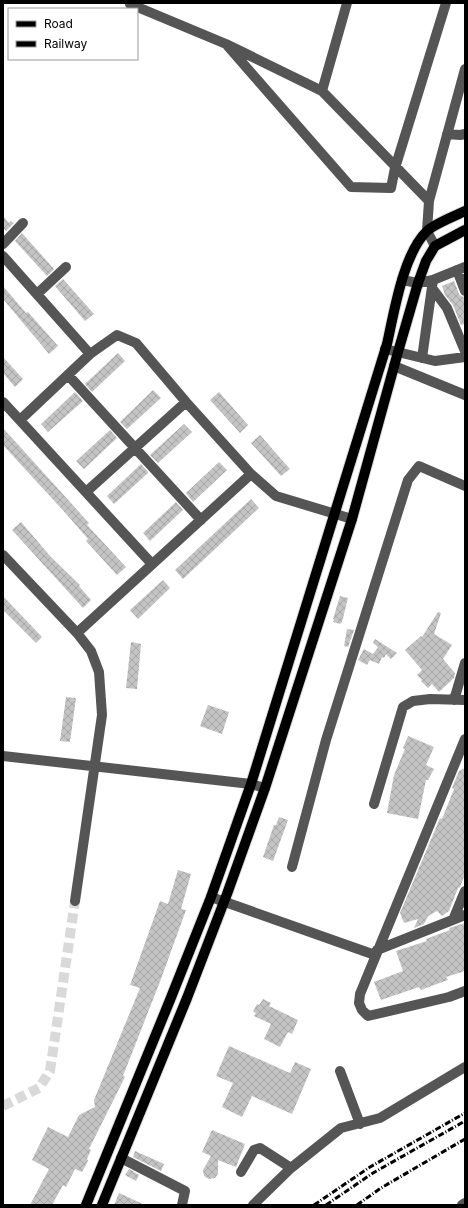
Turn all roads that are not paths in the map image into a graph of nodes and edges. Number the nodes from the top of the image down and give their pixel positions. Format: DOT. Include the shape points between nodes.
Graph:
graph roads {
  1 [pos="130,3"];
  2 [pos="347,3"];
  3 [pos="446,3"];
  4 [pos="226,44"];
  5 [pos="464,73"];
  6 [pos="322,91"];
  7 [pos="447,134"];
  8 [pos="465,134"];
  9 [pos="395,168"];
  10 [pos="429,201"];
  11 [pos="465,212"];
  12 [pos="23,224"];
  13 [pos="465,230"];
  14 [pos="427,231"];
  15 [pos="3,244"];
  16 [pos="435,246"];
  17 [pos="3,256"];
  18 [pos="66,267"];
  19 [pos="461,268"];
  20 [pos="402,280"];
  21 [pos="418,283"];
  22 [pos="433,284"];
  23 [pos="465,291"];
  24 [pos="37,294"];
  25 [pos="386,349"];
  26 [pos="465,351"];
  27 [pos="398,352"];
  28 [pos="90,354"];
  29 [pos="465,357"];
  30 [pos="422,358"];
  31 [pos="394,366"];
  32 [pos="68,375"];
  33 [pos="465,395"];
  34 [pos="3,402"];
  35 [pos="186,402"];
  36 [pos="20,420"];
  37 [pos="135,449"];
  38 [pos="251,474"];
  39 [pos="465,486"];
  40 [pos="86,492"];
  41 [pos="335,514"];
  42 [pos="352,519"];
  43 [pos="201,520"];
  44 [pos="3,555"];
  45 [pos="152,564"];
  46 [pos="77,633"];
  47 [pos="465,663"];
  48 [pos="454,700"];
  49 [pos="465,700"];
  50 [pos="465,738"];
  51 [pos="3,756"];
  52 [pos="460,760"];
  53 [pos="94,766"];
  54 [pos="251,784"];
  55 [pos="265,788"];
  56 [pos="374,804"];
  57 [pos="292,867"];
  58 [pos="465,891"];
  59 [pos="211,897"];
  60 [pos="75,902"];
  61 [pos="224,902"];
  62 [pos="465,915"];
  63 [pos="453,920"];
  64 [pos="376,953"];
  65 [pos="464,994"];
  66 [pos="465,1067"];
  67 [pos="340,1071"];
  68 [pos="360,1124"];
  69 [pos="122,1158"];
  70 [pos="292,1168"];
  71 [pos="241,1172"];
  72 [pos="465,1203"];
  73 [pos="86,1205"];
  74 [pos="102,1205"];
  75 [pos="182,1205"];
  76 [pos="253,1205"];
  77 [pos="462,1205"];
  1 -- 4 [label="street"];
  2 -- 6 [label="street"];
  3 -- 9 [label="street"];
  4 -- 6 [label="street"];
  4 -- 9 [label="street" via="351,187 392,188"];
  5 -- 7 [label="street"];
  6 -- 9 [label="street"];
  7 -- 8 [label="street"];
  7 -- 10 [label="street"];
  9 -- 10 [label="street"];
  10 -- 14 [label="street"];
  11 -- 14 [label="main road"];
  12 -- 15 [label="street"];
  13 -- 16 [label="main road"];
  14 -- 16 [label="street"];
  14 -- 20 [label="main road" via="409,260"];
  16 -- 21 [label="main road"];
  17 -- 24 [label="street"];
  18 -- 24 [label="street"];
  19 -- 22 [label="street"];
  19 -- 23 [label="street"];
  20 -- 21 [label="street"];
  20 -- 25 [label="main road"];
  21 -- 22 [label="street"];
  21 -- 27 [label="main road"];
  22 -- 26 [label="street" via="447,308"];
  22 -- 30 [label="street"];
  24 -- 28 [label="street"];
  25 -- 27 [label="street"];
  25 -- 41 [label="main road"];
  27 -- 30 [label="street"];
  27 -- 31 [label="main road"];
  28 -- 32 [label="street"];
  28 -- 35 [label="street" via="117,335 136,343"];
  29 -- 30 [label="street" via="435,361"];
  31 -- 33 [label="street"];
  31 -- 42 [label="main road"];
  32 -- 36 [label="street"];
  32 -- 37 [label="street"];
  34 -- 36 [label="street"];
  35 -- 37 [label="street"];
  35 -- 38 [label="street"];
  36 -- 40 [label="street"];
  37 -- 40 [label="street"];
  37 -- 43 [label="street"];
  38 -- 41 [label="street" via="276,496"];
  38 -- 43 [label="street"];
  39 -- 57 [label="street" via="419,466 408,480 326,740"];
  40 -- 45 [label="street"];
  41 -- 42 [label="street"];
  41 -- 54 [label="main road"];
  42 -- 55 [label="main road"];
  43 -- 45 [label="street"];
  44 -- 46 [label="street"];
  45 -- 46 [label="street"];
  46 -- 53 [label="street" via="91,651 99,672 102,715"];
  47 -- 48 [label="street"];
  48 -- 49 [label="street"];
  48 -- 56 [label="street" via="413,701 403,707"];
  50 -- 52 [label="street"];
  51 -- 53 [label="street"];
  52 -- 64 [label="street"];
  53 -- 54 [label="street"];
  53 -- 60 [label="street"];
  54 -- 55 [label="street"];
  54 -- 59 [label="main road"];
  55 -- 61 [label="main road"];
  58 -- 63 [label="street"];
  59 -- 61 [label="street"];
  59 -- 73 [label="main road"];
  61 -- 64 [label="street"];
  61 -- 69 [label="main road"];
  62 -- 63 [label="street"];
  63 -- 64 [label="street"];
  64 -- 65 [label="street" via="360,994 359,1003 368,1016"];
  66 -- 68 [label="street" via="380,1118"];
  67 -- 68 [label="street"];
  68 -- 70 [label="street" via="341,1128"];
  69 -- 74 [label="main road"];
  69 -- 75 [label="street" via="186,1191"];
  70 -- 71 [label="street" via="256,1148"];
  70 -- 76 [label="street"];
  72 -- 77 [label="street"];
}
